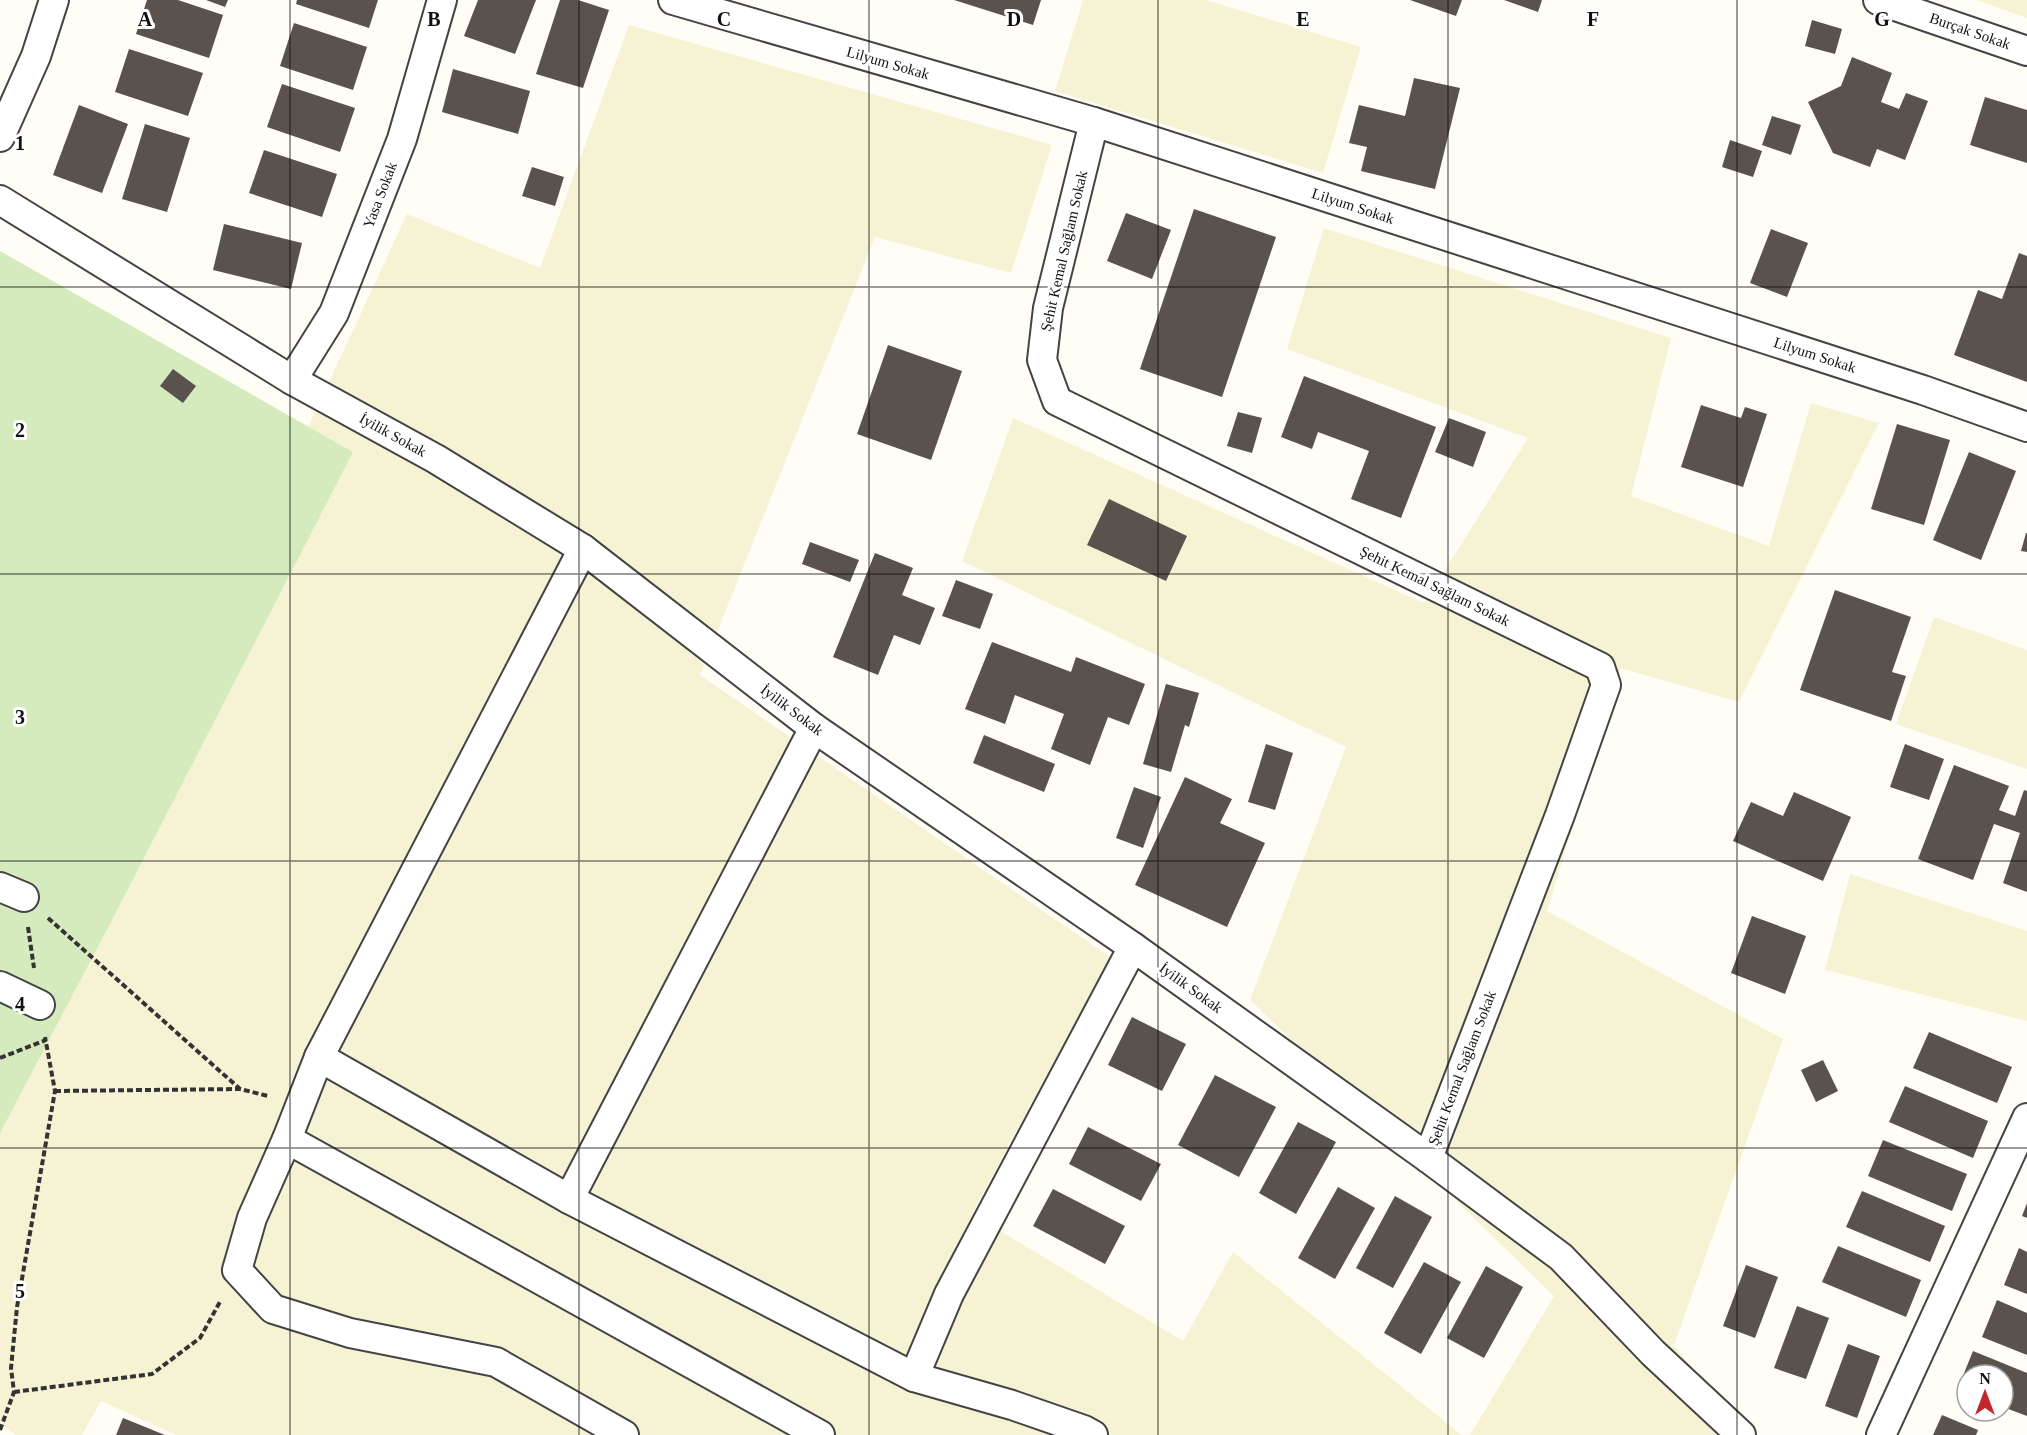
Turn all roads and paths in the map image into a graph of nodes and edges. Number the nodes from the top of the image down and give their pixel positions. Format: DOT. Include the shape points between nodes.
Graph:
graph roads {
  1 [pos="54,0"];
  2 [pos="442,0"];
  3 [pos="673,0"];
  4 [pos="1878,0"];
  5 [pos="2027,51"];
  6 [pos="1094,122"];
  7 [pos="0,137"];
  8 [pos="0,200"];
  9 [pos="292,380"];
  10 [pos="2027,428"];
  11 [pos="583,549"];
  12 [pos="814,728"];
  13 [pos="12,892"];
  14 [pos="1133,946"];
  15 [pos="0,986"];
  16 [pos="40,1005"];
  17 [pos="46,1040"];
  18 [pos="319,1057"];
  19 [pos="0,1058"];
  20 [pos="240,1089"];
  21 [pos="55,1091"];
  22 [pos="301,1104"];
  23 [pos="2027,1118"];
  24 [pos="287,1139"];
  25 [pos="1428,1158"];
  26 [pos="569,1199"];
  27 [pos="237,1270"];
  28 [pos="914,1377"];
  29 [pos="14,1392"];
  30 [pos="0,1430"];
  31 [pos="624,1435"];
  32 [pos="820,1435"];
  33 [pos="1093,1435"];
  34 [pos="1741,1435"];
  35 [pos="1881,1435"];
  1 -- 7 [label="street" via="36,56"];
  2 -- 9 [label="street, Yasa Sokak" via="402,139 334,313"];
  3 -- 6 [label="street, Lilyum Sokak"];
  4 -- 5 [label="street, Burçak Sokak"];
  6 -- 10 [label="street, Lilyum Sokak" via="1923,390"];
  6 -- 25 [label="street, Şehit Kemal Sağlam Sokak" via="1048,308 1042,360 1058,401 1600,667 1606,685"];
  8 -- 9 [label="street, İyilik Sokak"];
  9 -- 11 [label="street, İyilik Sokak" via="436,459"];
  11 -- 12 [label="street, İyilik Sokak"];
  11 -- 18 [label="street"];
  12 -- 14 [label="street, İyilik Sokak"];
  12 -- 26 [label="street"];
  13 -- 16 [label="path"];
  13 -- 20 [label="path"];
  14 -- 25 [label="street, İyilik Sokak"];
  14 -- 28 [label="street" via="949,1294"];
  15 -- 16 [label="street"];
  16 -- 17 [label="path"];
  17 -- 19 [label="path"];
  17 -- 21 [label="path"];
  18 -- 22 [label="street"];
  18 -- 26 [label="street"];
  20 -- 21 [label="path"];
  20 -- 22 [label="path"];
  21 -- 29 [label="path" via="17,1307 11,1368"];
  22 -- 24 [label="street"];
  23 -- 35 [label="street"];
  24 -- 27 [label="street" via="252,1218"];
  24 -- 32 [label="street"];
  25 -- 34 [label="street, İyilik Sokak" via="1561,1257 1653,1353"];
  26 -- 28 [label="street"];
  27 -- 29 [label="path" via="200,1338 152,1374"];
  27 -- 31 [label="street" via="273,1309 350,1333 496,1362"];
  28 -- 33 [label="street" via="1012,1405"];
  29 -- 30 [label="path"];
}
